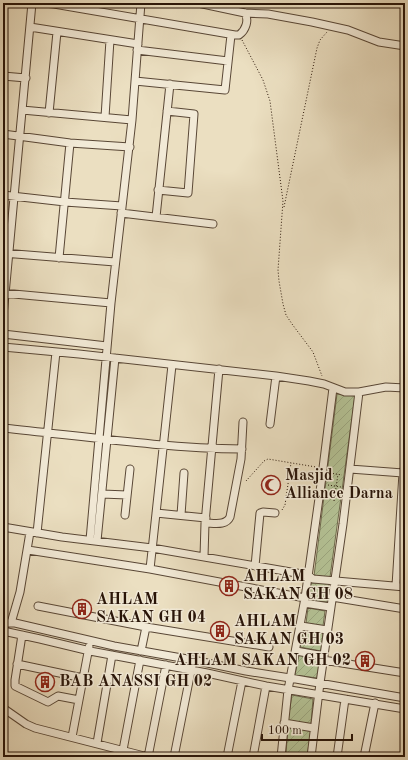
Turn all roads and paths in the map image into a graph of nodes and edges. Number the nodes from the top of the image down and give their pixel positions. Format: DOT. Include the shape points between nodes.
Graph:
graph roads {
  1 [pos="3,3"];
  2 [pos="7,3"];
  3 [pos="32,3"];
  4 [pos="44,3"];
  5 [pos="141,3"];
  6 [pos="198,3"];
  7 [pos="245,13"];
  8 [pos="139,18"];
  9 [pos="333,27"];
  10 [pos="30,28"];
  11 [pos="57,32"];
  12 [pos="231,34"];
  13 [pos="239,35"];
  14 [pos="110,40"];
  15 [pos="405,46"];
  16 [pos="138,47"];
  17 [pos="228,61"];
  18 [pos="3,76"];
  19 [pos="26,78"];
  20 [pos="136,81"];
  21 [pos="170,84"];
  22 [pos="22,110"];
  23 [pos="167,111"];
  24 [pos="49,112"];
  25 [pos="104,117"];
  26 [pos="132,120"];
  27 [pos="3,134"];
  28 [pos="20,136"];
  29 [pos="70,143"];
  30 [pos="130,147"];
  31 [pos="158,190"];
  32 [pos="3,195"];
  33 [pos="14,196"];
  34 [pos="65,202"];
  35 [pos="283,209"];
  36 [pos="122,210"];
  37 [pos="156,217"];
  38 [pos="213,224"];
  39 [pos="6,253"];
  40 [pos="59,258"];
  41 [pos="115,262"];
  42 [pos="4,293"];
  43 [pos="111,303"];
  44 [pos="3,316"];
  45 [pos="3,334"];
  46 [pos="107,346"];
  47 [pos="3,347"];
  48 [pos="56,352"];
  49 [pos="106,357"];
  50 [pos="115,358"];
  51 [pos="172,365"];
  52 [pos="219,369"];
  53 [pos="276,376"];
  54 [pos="324,384"];
  55 [pos="333,388"];
  56 [pos="405,388"];
  57 [pos="359,392"];
  58 [pos="243,422"];
  59 [pos="270,424"];
  60 [pos="3,428"];
  61 [pos="48,432"];
  62 [pos="98,438"];
  63 [pos="107,439"];
  64 [pos="163,444"];
  65 [pos="212,449"];
  66 [pos="242,449"];
  67 [pos="291,462"];
  68 [pos="130,469"];
  69 [pos="350,469"];
  70 [pos="326,470"];
  71 [pos="404,470"];
  72 [pos="184,473"];
  73 [pos="338,474"];
  74 [pos="345,475"];
  75 [pos="246,481"];
  76 [pos="327,485"];
  77 [pos="336,486"];
  78 [pos="343,487"];
  79 [pos="102,494"];
  80 [pos="127,495"];
  81 [pos="334,501"];
  82 [pos="156,513"];
  83 [pos="275,513"];
  84 [pos="125,515"];
  85 [pos="180,515"];
  86 [pos="206,521"];
  87 [pos="3,527"];
  88 [pos="34,532"];
  89 [pos="94,540"];
  90 [pos="152,548"];
  91 [pos="28,550"];
  92 [pos="204,557"];
  93 [pos="256,566"];
  94 [pos="150,569"];
  95 [pos="308,575"];
  96 [pos="334,580"];
  97 [pos="396,586"];
  98 [pos="405,587"];
  99 [pos="332,597"];
  100 [pos="304,600"];
  101 [pos="38,606"];
  102 [pos="330,607"];
  103 [pos="405,609"];
  104 [pos="3,622"];
  105 [pos="11,623"];
  106 [pos="301,626"];
  107 [pos="146,627"];
  108 [pos="327,630"];
  109 [pos="3,631"];
  110 [pos="22,635"];
  111 [pos="90,640"];
  112 [pos="269,647"];
  113 [pos="88,650"];
  114 [pos="296,650"];
  115 [pos="141,651"];
  116 [pos="112,655"];
  117 [pos="324,658"];
  118 [pos="140,660"];
  119 [pos="193,660"];
  120 [pos="17,664"];
  121 [pos="166,665"];
  122 [pos="192,670"];
  123 [pos="405,673"];
  124 [pos="83,678"];
  125 [pos="290,678"];
  126 [pos="242,681"];
  127 [pos="320,683"];
  128 [pos="266,686"];
  129 [pos="288,690"];
  130 [pos="318,695"];
  131 [pos="405,698"];
  132 [pos="345,699"];
  133 [pos="79,700"];
  134 [pos="375,703"];
  135 [pos="3,708"];
  136 [pos="405,709"];
  137 [pos="284,723"];
  138 [pos="314,728"];
  139 [pos="72,737"];
  140 [pos="97,743"];
  141 [pos="123,750"];
  142 [pos="281,756"];
  143 [pos="364,756"];
  144 [pos="148,757"];
  145 [pos="174,757"];
  146 [pos="227,757"];
  147 [pos="253,757"];
  148 [pos="290,757"];
  149 [pos="311,757"];
  150 [pos="337,757"];
  151 [pos="373,757"];
  1 -- 2 [label="street"];
  3 -- 10 [label="street"];
  4 -- 8 [label="street"];
  5 -- 8 [label="street"];
  6 -- 7 [label="street"];
  7 -- 9 [label="street" via="283,17"];
  7 -- 13 [label="street" via="246,26"];
  8 -- 12 [label="street"];
  8 -- 16 [label="street"];
  9 -- 15 [label="street" via="379,42"];
  9 -- 35 [label="path" via="320,40 317,48"];
  10 -- 11 [label="street"];
  10 -- 19 [label="street"];
  11 -- 14 [label="street"];
  11 -- 24 [label="street"];
  12 -- 13 [label="street"];
  12 -- 17 [label="street"];
  13 -- 35 [label="path" via="263,80 270,101"];
  14 -- 16 [label="street"];
  14 -- 25 [label="street"];
  16 -- 17 [label="street"];
  16 -- 20 [label="street"];
  17 -- 21 [label="street" via="225,90"];
  18 -- 19 [label="street"];
  19 -- 22 [label="street"];
  20 -- 21 [label="street"];
  20 -- 26 [label="street"];
  21 -- 23 [label="street"];
  22 -- 24 [label="street"];
  22 -- 28 [label="street"];
  23 -- 31 [label="street"];
  23 -- 31 [label="street" via="194,114 188,193"];
  24 -- 25 [label="street"];
  25 -- 26 [label="street"];
  26 -- 30 [label="street"];
  27 -- 28 [label="street"];
  28 -- 29 [label="street"];
  28 -- 33 [label="street"];
  29 -- 30 [label="street"];
  29 -- 34 [label="street"];
  30 -- 36 [label="street"];
  31 -- 37 [label="street"];
  32 -- 33 [label="street"];
  33 -- 34 [label="street"];
  33 -- 39 [label="street"];
  34 -- 36 [label="street"];
  34 -- 40 [label="street"];
  35 -- 54 [label="path" via="278,270 283,304 286,315 312,352"];
  36 -- 37 [label="street"];
  36 -- 41 [label="street"];
  37 -- 38 [label="street"];
  39 -- 40 [label="street"];
  39 -- 42 [label="street"];
  40 -- 41 [label="street"];
  41 -- 43 [label="street"];
  42 -- 43 [label="street"];
  42 -- 44 [label="street"];
  43 -- 46 [label="street"];
  45 -- 46 [label="street"];
  46 -- 49 [label="street"];
  47 -- 48 [label="street"];
  48 -- 49 [label="street"];
  48 -- 61 [label="street"];
  49 -- 50 [label="street"];
  49 -- 62 [label="street"];
  50 -- 51 [label="street"];
  50 -- 63 [label="street"];
  51 -- 52 [label="street"];
  51 -- 64 [label="street"];
  52 -- 53 [label="street"];
  52 -- 65 [label="street"];
  53 -- 54 [label="street"];
  53 -- 59 [label="street"];
  54 -- 55 [label="street"];
  55 -- 57 [label="street" via="345,392"];
  55 -- 70 [label="street"];
  56 -- 57 [label="street" via="386,387"];
  57 -- 69 [label="street"];
  58 -- 66 [label="street"];
  60 -- 61 [label="street"];
  61 -- 62 [label="street"];
  61 -- 88 [label="street"];
  62 -- 63 [label="street"];
  62 -- 89 [label="street"];
  63 -- 64 [label="street"];
  63 -- 79 [label="street"];
  64 -- 65 [label="street"];
  64 -- 82 [label="street"];
  65 -- 66 [label="street"];
  65 -- 86 [label="street"];
  66 -- 86 [label="street" via="228,521"];
  67 -- 70 [label="path"];
  67 -- 75 [label="path" via="266,459"];
  67 -- 83 [label="path" via="285,506"];
  68 -- 80 [label="street"];
  69 -- 71 [label="street"];
  69 -- 96 [label="street"];
  70 -- 73 [label="path"];
  70 -- 95 [label="street"];
  71 -- 97 [label="street"];
  72 -- 85 [label="street"];
  73 -- 74 [label="path"];
  73 -- 77 [label="path"];
  76 -- 77 [label="path"];
  77 -- 78 [label="path"];
  77 -- 81 [label="path"];
  79 -- 80 [label="street"];
  79 -- 89 [label="street"];
  80 -- 84 [label="street"];
  82 -- 85 [label="street"];
  82 -- 90 [label="street"];
  83 -- 93 [label="street" via="260,513"];
  85 -- 86 [label="street"];
  86 -- 92 [label="street"];
  87 -- 88 [label="street"];
  88 -- 89 [label="street"];
  88 -- 91 [label="street"];
  89 -- 90 [label="street"];
  90 -- 92 [label="street"];
  90 -- 94 [label="street"];
  91 -- 94 [label="street"];
  91 -- 105 [label="street"];
  92 -- 93 [label="street"];
  93 -- 95 [label="street"];
  94 -- 100 [label="street"];
  95 -- 96 [label="street" via="313,579"];
  95 -- 100 [label="street"];
  96 -- 97 [label="street"];
  96 -- 99 [label="street"];
  97 -- 98 [label="street"];
  99 -- 102 [label="street"];
  99 -- 103 [label="street"];
  100 -- 102 [label="street"];
  100 -- 106 [label="street"];
  101 -- 107 [label="street"];
  102 -- 108 [label="street"];
  104 -- 105 [label="street"];
  105 -- 111 [label="street"];
  106 -- 108 [label="street"];
  106 -- 114 [label="street"];
  107 -- 112 [label="street"];
  107 -- 115 [label="street"];
  108 -- 117 [label="street"];
  109 -- 110 [label="street"];
  110 -- 113 [label="street"];
  110 -- 120 [label="street"];
  111 -- 113 [label="street"];
  111 -- 115 [label="street"];
  113 -- 116 [label="street"];
  113 -- 124 [label="street"];
  114 -- 117 [label="street"];
  114 -- 125 [label="street"];
  115 -- 119 [label="street"];
  116 -- 118 [label="street"];
  116 -- 140 [label="street"];
  117 -- 123 [label="street"];
  117 -- 127 [label="street"];
  118 -- 121 [label="street"];
  118 -- 141 [label="street"];
  119 -- 122 [label="street"];
  119 -- 125 [label="street"];
  120 -- 124 [label="street"];
  120 -- 133 [label="street" via="17,687 48,702 58,696"];
  121 -- 122 [label="street"];
  121 -- 144 [label="street"];
  122 -- 126 [label="street"];
  122 -- 145 [label="street"];
  124 -- 133 [label="street"];
  125 -- 127 [label="street"];
  125 -- 129 [label="street"];
  126 -- 128 [label="street"];
  126 -- 146 [label="street"];
  127 -- 130 [label="street"];
  127 -- 131 [label="street"];
  128 -- 129 [label="street"];
  128 -- 147 [label="street"];
  129 -- 130 [label="street"];
  129 -- 137 [label="street"];
  130 -- 132 [label="street"];
  130 -- 138 [label="street"];
  132 -- 134 [label="street"];
  132 -- 150 [label="street"];
  133 -- 139 [label="street"];
  134 -- 136 [label="street"];
  134 -- 143 [label="street"];
  135 -- 139 [label="street" via="35,728"];
  137 -- 138 [label="street"];
  137 -- 142 [label="street"];
  138 -- 149 [label="street"];
  139 -- 140 [label="street"];
  140 -- 141 [label="street"];
  141 -- 144 [label="street"];
  142 -- 148 [label="street"];
  143 -- 151 [label="street"];
}
